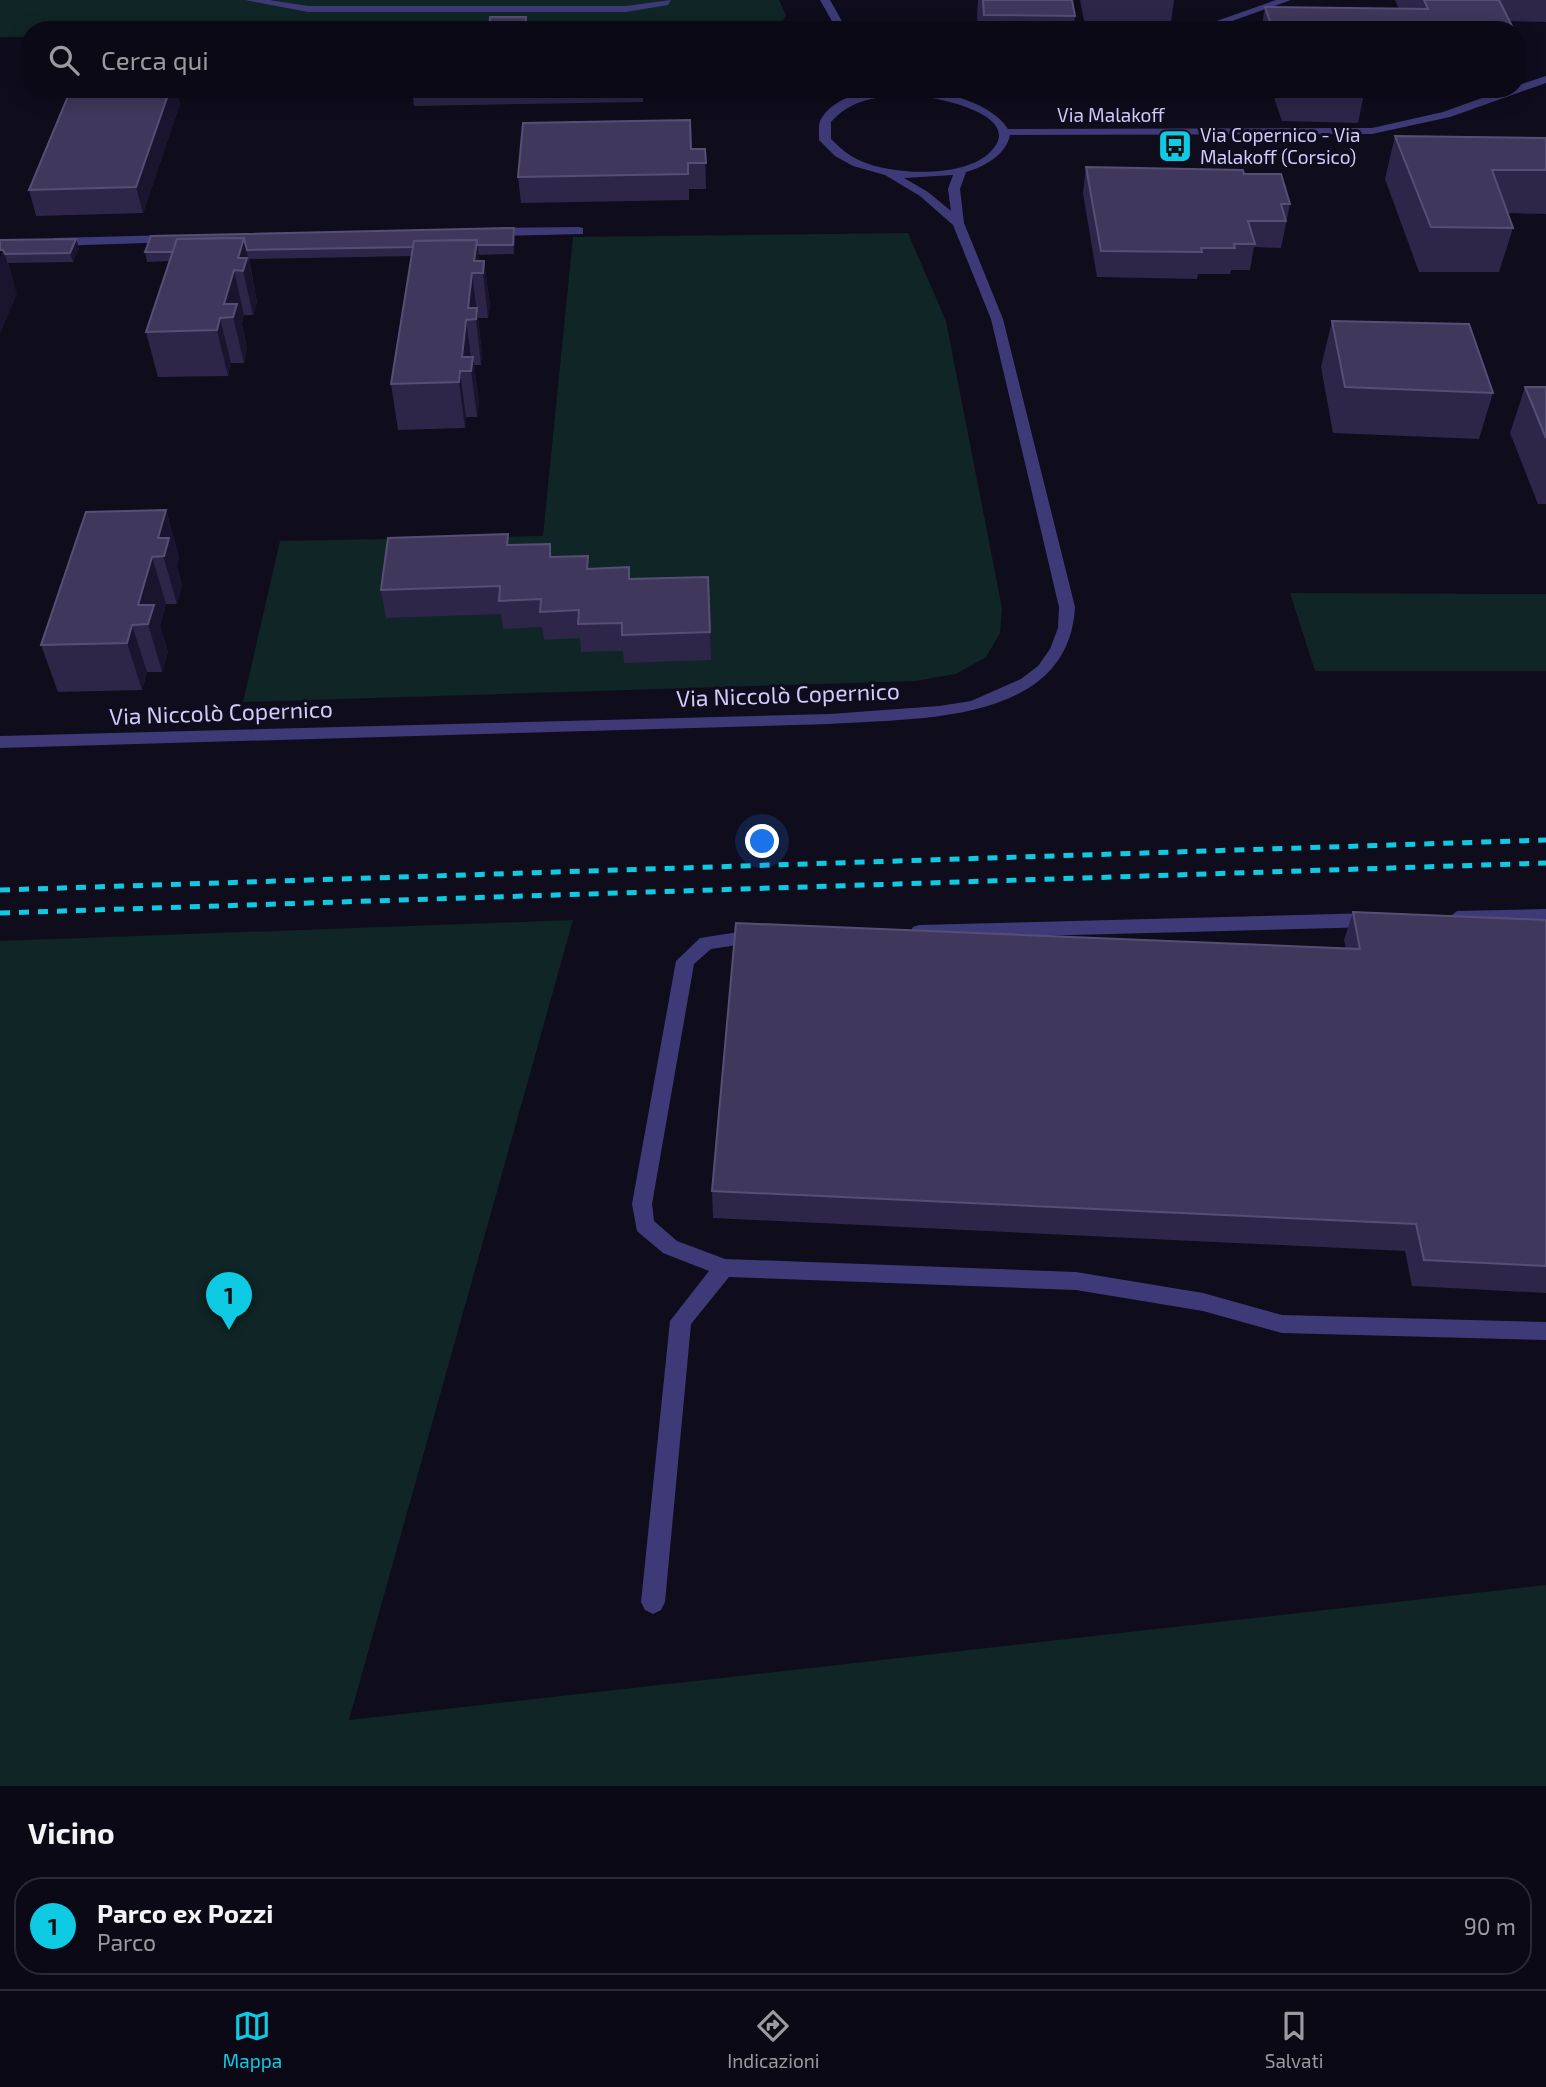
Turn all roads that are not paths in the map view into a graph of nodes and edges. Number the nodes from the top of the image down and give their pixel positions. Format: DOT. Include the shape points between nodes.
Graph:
graph roads {
  1 [pos="250,0"];
  2 [pos="666,0"];
  3 [pos="825,0"];
  4 [pos="1286,0"];
  5 [pos="837,21"];
  6 [pos="1223,21"];
  7 [pos="1546,79"];
  8 [pos="1525,87"];
  9 [pos="843,98"];
  10 [pos="868,98"];
  11 [pos="958,98"];
  12 [pos="1493,98"];
  13 [pos="838,108"];
  14 [pos="1003,132"];
  15 [pos="961,170"];
  16 [pos="886,172"];
  17 [pos="958,223"];
  18 [pos="579,231"];
  19 [pos="482,232"];
  20 [pos="192,239"];
  21 [pos="41,242"];
  22 [pos="0,742"];
  23 [pos="1546,916"];
  24 [pos="1434,919"];
  25 [pos="1392,920"];
  26 [pos="904,932"];
  27 [pos="779,935"];
  28 [pos="724,1268"];
  29 [pos="1546,1331"];
  30 [pos="653,1602"];
  1 -- 2 [label="street" via="308,9 626,9"];
  3 -- 5 [label="street"];
  4 -- 6 [label="street"];
  7 -- 8 [label="street, Via Malakoff"];
  9 -- 13 [label="street"];
  10 -- 13 [label="street"];
  11 -- 14 [label="street" via="989,112"];
  12 -- 14 [label="street, Via Malakoff" via="1446,115 1372,131"];
  13 -- 16 [label="street" via="825,121 823,131 831,149 863,167"];
  14 -- 15 [label="street" via="996,151"];
  15 -- 16 [label="street"];
  15 -- 17 [label="street, Via Niccolò Copernico" via="954,189"];
  16 -- 17 [label="street" via="924,194"];
  17 -- 22 [label="street, Via Niccolò Copernico" via="998,319 1067,607 1066,628 1044,670 1003,696 939,711 830,719"];
  18 -- 19 [label="street"];
  20 -- 21 [label="street"];
  23 -- 24 [label="street"];
  25 -- 26 [label="street"];
  27 -- 28 [label="street" via="737,936 706,943 685,961 642,1204 644,1225 670,1247"];
  28 -- 29 [label="street" via="1076,1281 1203,1302 1282,1324"];
  28 -- 30 [label="street" via="681,1321"];
}
